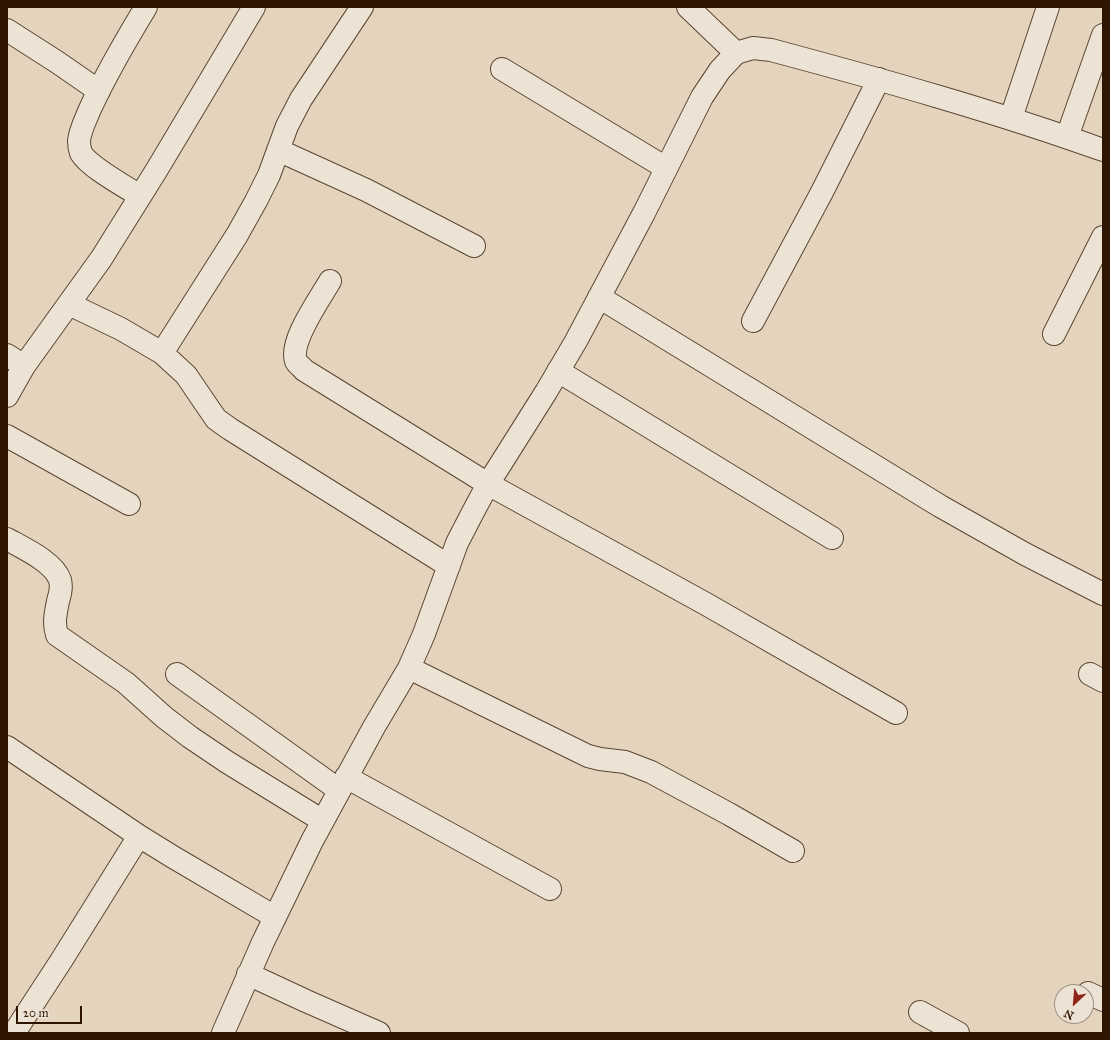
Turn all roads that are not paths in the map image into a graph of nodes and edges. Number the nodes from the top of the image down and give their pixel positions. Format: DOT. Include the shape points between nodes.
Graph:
graph roads {
  1 [pos="146,7"];
  2 [pos="254,7"];
  3 [pos="362,7"];
  4 [pos="688,7"];
  5 [pos="1048,7"];
  6 [pos="7,30"];
  7 [pos="1103,35"];
  8 [pos="736,53"];
  9 [pos="502,69"];
  10 [pos="879,79"];
  11 [pos="99,91"];
  12 [pos="1011,118"];
  13 [pos="1067,137"];
  14 [pos="278,150"];
  15 [pos="1103,150"];
  16 [pos="666,168"];
  17 [pos="140,196"];
  18 [pos="1103,237"];
  19 [pos="474,246"];
  20 [pos="330,282"];
  21 [pos="599,297"];
  22 [pos="69,304"];
  23 [pos="753,321"];
  24 [pos="1054,334"];
  25 [pos="162,353"];
  26 [pos="15,360"];
  27 [pos="558,371"];
  28 [pos="7,396"];
  29 [pos="7,436"];
  30 [pos="488,484"];
  31 [pos="129,504"];
  32 [pos="832,538"];
  33 [pos="7,540"];
  34 [pos="449,566"];
  35 [pos="1103,594"];
  36 [pos="408,668"];
  37 [pos="177,674"];
  38 [pos="896,713"];
  39 [pos="7,747"];
  40 [pos="343,784"];
  41 [pos="323,821"];
  42 [pos="139,836"];
  43 [pos="793,851"];
  44 [pos="550,889"];
  45 [pos="275,917"];
  46 [pos="248,974"];
  47 [pos="920,1012"];
  48 [pos="14,1033"];
  49 [pos="223,1033"];
  50 [pos="379,1033"];
  51 [pos="958,1033"];
  1 -- 11 [label="street"];
  2 -- 17 [label="street"];
  3 -- 14 [label="street" via="301,99"];
  4 -- 8 [label="street"];
  5 -- 12 [label="street"];
  6 -- 11 [label="street"];
  7 -- 13 [label="street"];
  8 -- 10 [label="street" via="753,48 771,50"];
  8 -- 16 [label="street" via="720,70 702,97"];
  9 -- 16 [label="street"];
  10 -- 12 [label="street"];
  10 -- 23 [label="street"];
  11 -- 17 [label="street" via="82,127 79,142 81,153 102,172"];
  12 -- 13 [label="street"];
  13 -- 15 [label="street"];
  14 -- 19 [label="street" via="366,190"];
  14 -- 25 [label="street" via="266,181 245,221"];
  16 -- 21 [label="street"];
  17 -- 22 [label="street" via="101,259"];
  18 -- 24 [label="street"];
  20 -- 30 [label="street" via="299,334 295,349 296,362 304,370"];
  21 -- 27 [label="street"];
  21 -- 35 [label="street" via="940,506"];
  22 -- 25 [label="street" via="121,329"];
  22 -- 26 [label="street"];
  25 -- 34 [label="street" via="186,375 216,419"];
  26 -- 28 [label="street"];
  27 -- 30 [label="street"];
  27 -- 32 [label="street"];
  29 -- 31 [label="street"];
  30 -- 34 [label="street" via="457,543"];
  30 -- 38 [label="street" via="706,604"];
  33 -- 41 [label="street" via="47,564 61,581 54,617 56,634 126,684 190,737"];
  34 -- 36 [label="street" via="424,634"];
  36 -- 40 [label="street"];
  36 -- 43 [label="street" via="581,753 600,759 625,762 651,772"];
  37 -- 40 [label="street"];
  39 -- 42 [label="street"];
  40 -- 41 [label="street"];
  40 -- 44 [label="street"];
  41 -- 45 [label="street"];
  42 -- 45 [label="street"];
  42 -- 48 [label="street"];
  45 -- 46 [label="street"];
  46 -- 49 [label="street"];
  46 -- 50 [label="street"];
  47 -- 51 [label="street"];
}
